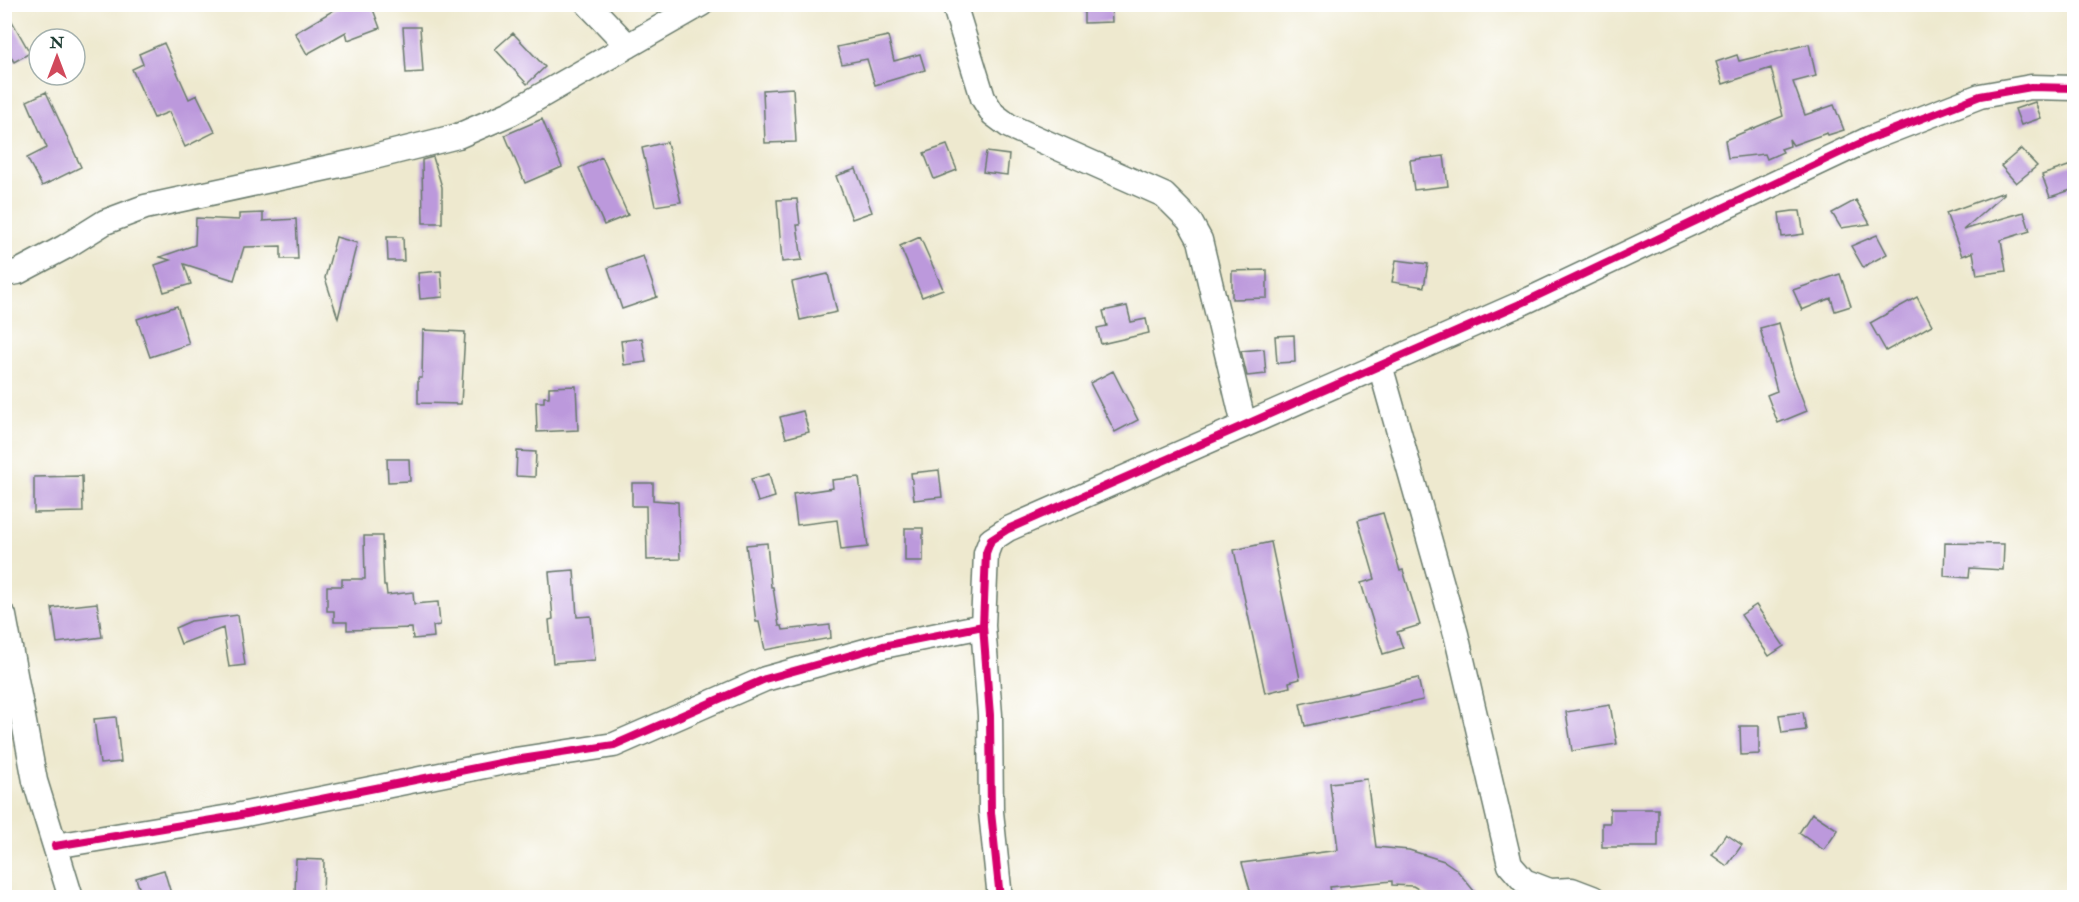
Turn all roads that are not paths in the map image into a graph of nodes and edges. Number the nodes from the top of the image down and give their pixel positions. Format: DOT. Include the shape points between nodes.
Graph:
graph roads {
  1 [pos="588,4"];
  2 [pos="701,4"];
  3 [pos="954,4"];
  4 [pos="628,46"];
  5 [pos="2074,88"];
  6 [pos="4,274"];
  7 [pos="1380,365"];
  8 [pos="1244,425"];
  9 [pos="4,616"];
  10 [pos="983,626"];
  11 [pos="55,846"];
  12 [pos="71,897"];
  13 [pos="1000,897"];
  14 [pos="1593,897"];
  1 -- 4 [label="street"];
  2 -- 4 [label="street"];
  3 -- 8 [label="street" via="983,98 993,114 1009,126 1164,195 1189,220 1200,240"];
  4 -- 6 [label="street" via="511,113 458,136 145,207 105,222 18,272"];
  5 -- 7 [label="street" via="2031,87 1980,96 1869,139 1520,304"];
  7 -- 8 [label="street"];
  7 -- 14 [label="street" via="1456,634 1510,865 1524,881 1550,891 1572,890"];
  8 -- 10 [label="street" via="1008,529 992,540 986,553"];
  9 -- 11 [label="street" via="35,780"];
  10 -- 11 [label="street" via="883,646 765,679 614,745"];
  10 -- 13 [label="street" via="990,716 991,812"];
  11 -- 12 [label="street"];
}
